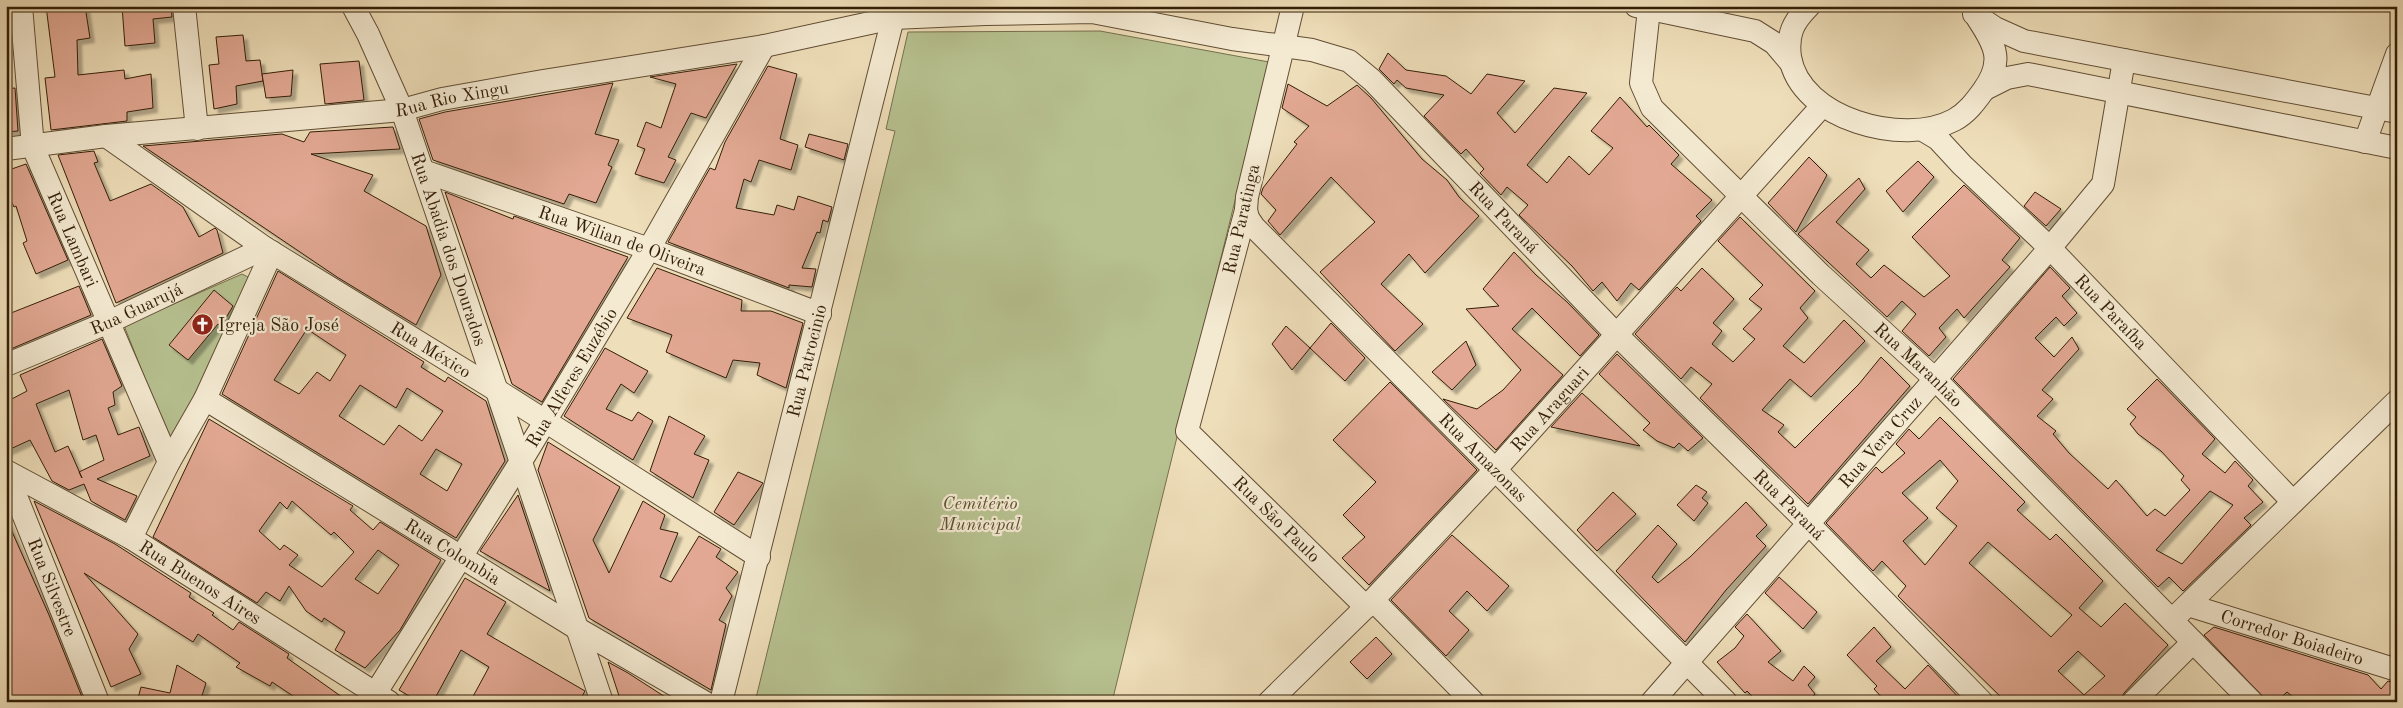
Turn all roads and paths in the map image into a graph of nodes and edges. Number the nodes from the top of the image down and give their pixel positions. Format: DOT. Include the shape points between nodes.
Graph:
graph roads {
  1 [pos="21,6"];
  2 [pos="184,6"];
  3 [pos="353,6"];
  4 [pos="1293,6"];
  5 [pos="1809,6"];
  6 [pos="1642,8"];
  7 [pos="1093,9"];
  8 [pos="1971,9"];
  9 [pos="893,18"];
  10 [pos="764,46"];
  11 [pos="1282,46"];
  12 [pos="2397,54"];
  13 [pos="2124,60"];
  14 [pos="1791,63"];
  15 [pos="1985,88"];
  16 [pos="2119,93"];
  17 [pos="1822,106"];
  18 [pos="402,110"];
  19 [pos="2387,110"];
  20 [pos="197,129"];
  21 [pos="1923,130"];
  22 [pos="106,136"];
  23 [pos="2365,142"];
  24 [pos="34,147"];
  25 [pos="2397,148"];
  26 [pos="6,149"];
  27 [pos="423,171"];
  28 [pos="1741,197"];
  29 [pos="1246,210"];
  30 [pos="2050,248"];
  31 [pos="650,249"];
  32 [pos="269,250"];
  33 [pos="820,314"];
  34 [pos="109,322"];
  35 [pos="1617,335"];
  36 [pos="6,365"];
  37 [pos="1935,379"];
  38 [pos="498,391"];
  39 [pos="205,399"];
  40 [pos="2397,401"];
  41 [pos="545,421"];
  42 [pos="1187,431"];
  43 [pos="169,462"];
  44 [pos="520,463"];
  45 [pos="1495,470"];
  46 [pos="6,471"];
  47 [pos="2293,502"];
  48 [pos="1808,523"];
  49 [pos="131,538"];
  50 [pos="461,557"];
  51 [pos="759,557"];
  52 [pos="1369,604"];
  53 [pos="2180,613"];
  54 [pos="578,629"];
  55 [pos="2193,642"];
  56 [pos="1688,662"];
  57 [pos="2397,670"];
  58 [pos="378,699"];
  59 [pos="98,702"];
  60 [pos="602,702"];
  61 [pos="704,702"];
  62 [pos="721,702"];
  63 [pos="1269,702"];
  64 [pos="1473,702"];
  65 [pos="1652,702"];
  66 [pos="1726,702"];
  67 [pos="1982,702"];
  68 [pos="2133,702"];
  69 [pos="2252,702"];
  1 -- 24 [label="street, Rua Lambari"];
  2 -- 20 [label="street"];
  3 -- 18 [label="street, Rua Abadia dos Dourados"];
  4 -- 11 [label="street, Rua Paratinga"];
  5 -- 14 [label="street" via="1793,26 1788,40"];
  6 -- 14 [label="street" via="1755,31 1774,43"];
  6 -- 28 [label="street, Rua Maranhão" via="1641,83 1652,108"];
  7 -- 9 [label="street, Rua Paraná"];
  7 -- 11 [label="street, Rua Paraná" via="1232,39"];
  8 -- 13 [label="street" via="1995,28 2024,41"];
  8 -- 15 [label="street" via="1996,50 1996,64"];
  9 -- 10 [label="street, Rua Rio Xingu"];
  9 -- 33 [label="street, Rua Patrocinio"];
  10 -- 18 [label="street, Rua Rio Xingu" via="534,82"];
  10 -- 31 [label="street, Rua Alferes Euzébio"];
  11 -- 29 [label="street, Rua Paratinga"];
  11 -- 35 [label="street, Rua Paraná" via="1332,56 1359,68"];
  12 -- 19 [label="street"];
  13 -- 16 [label="street, Rua Vera Cruz"];
  13 -- 19 [label="street"];
  14 -- 17 [label="street" via="1798,79"];
  15 -- 16 [label="street" via="2007,78 2028,74"];
  15 -- 21 [label="street" via="1973,106 1953,120"];
  16 -- 23 [label="street"];
  16 -- 30 [label="street, Rua Vera Cruz" via="2103,184"];
  17 -- 21 [label="street" via="1845,118 1885,128"];
  17 -- 28 [label="street, Rua Araguari"];
  18 -- 20 [label="street, Rua Rio Xingu"];
  18 -- 27 [label="street, Rua Abadia dos Dourados"];
  19 -- 23 [label="street"];
  20 -- 22 [label="street, Rua Rio Xingu"];
  21 -- 30 [label="street, Rua Paraíba" via="1938,139"];
  22 -- 24 [label="street, Rua Rio Xingu"];
  22 -- 32 [label="street, Rua México"];
  23 -- 25 [label="street"];
  24 -- 26 [label="street, Rua Rio Xingu"];
  24 -- 34 [label="street, Rua Lambari"];
  27 -- 31 [label="street, Rua Wilian de Oliveira"];
  27 -- 38 [label="street, Rua Abadia dos Dourados"];
  28 -- 35 [label="street, Rua Araguari"];
  28 -- 37 [label="street, Rua Maranhão"];
  29 -- 42 [label="street, Rua Paratinga"];
  29 -- 45 [label="street, Rua Amazonas" via="1254,227"];
  30 -- 37 [label="street, Rua Vera Cruz"];
  30 -- 47 [label="street, Rua Paraíba"];
  31 -- 33 [label="street, Rua Wilian de Oliveira"];
  31 -- 41 [label="street, Rua Alferes Euzébio"];
  32 -- 34 [label="street, Rua Guarujá"];
  32 -- 38 [label="street, Rua México"];
  32 -- 39 [label="street"];
  33 -- 51 [label="street, Rua Patrocinio"];
  34 -- 36 [label="street, Rua Guarujá"];
  34 -- 43 [label="street, Rua Lambari"];
  35 -- 45 [label="street, Rua Araguari"];
  35 -- 48 [label="street, Rua Paraná"];
  37 -- 48 [label="street, Rua Vera Cruz"];
  37 -- 53 [label="street, Rua Maranhão"];
  38 -- 41 [label="street, Rua México"];
  38 -- 44 [label="street, Rua Abadia dos Dourados"];
  39 -- 43 [label="street"];
  39 -- 50 [label="street, Rua Colombia"];
  40 -- 47 [label="street"];
  41 -- 44 [label="street, Rua Alferes Euzébio"];
  41 -- 51 [label="street, Rua México"];
  42 -- 52 [label="street, Rua São Paulo"];
  43 -- 49 [label="street"];
  44 -- 50 [label="street, Rua Alferes Euzébio"];
  44 -- 54 [label="street, Rua Abadia dos Dourados"];
  45 -- 52 [label="street, Rua Araguari"];
  45 -- 56 [label="street, Rua Amazonas"];
  46 -- 49 [label="street, Rua Buenos Aires"];
  46 -- 59 [label="street, Rua Silvestre"];
  47 -- 53 [label="street"];
  48 -- 56 [label="street, Rua Vera Cruz"];
  48 -- 67 [label="street, Rua Paraná"];
  49 -- 58 [label="street, Rua Buenos Aires"];
  50 -- 54 [label="street, Rua Colombia"];
  50 -- 58 [label="street, Rua Alferes Euzébio"];
  51 -- 62 [label="street, Rua Patrocinio"];
  52 -- 63 [label="street, Rua Araguari"];
  52 -- 64 [label="street, Rua São Paulo"];
  53 -- 55 [label="street, Rua Maranhão"];
  53 -- 57 [label="street, Corredor Boiadeiro"];
  54 -- 60 [label="street, Rua Abadia dos Dourados"];
  54 -- 61 [label="street, Rua Colombia"];
  55 -- 68 [label="street"];
  55 -- 69 [label="street, Rua Maranhão"];
  56 -- 65 [label="street, Rua Vera Cruz"];
  56 -- 66 [label="street, Rua Amazonas"];
}
